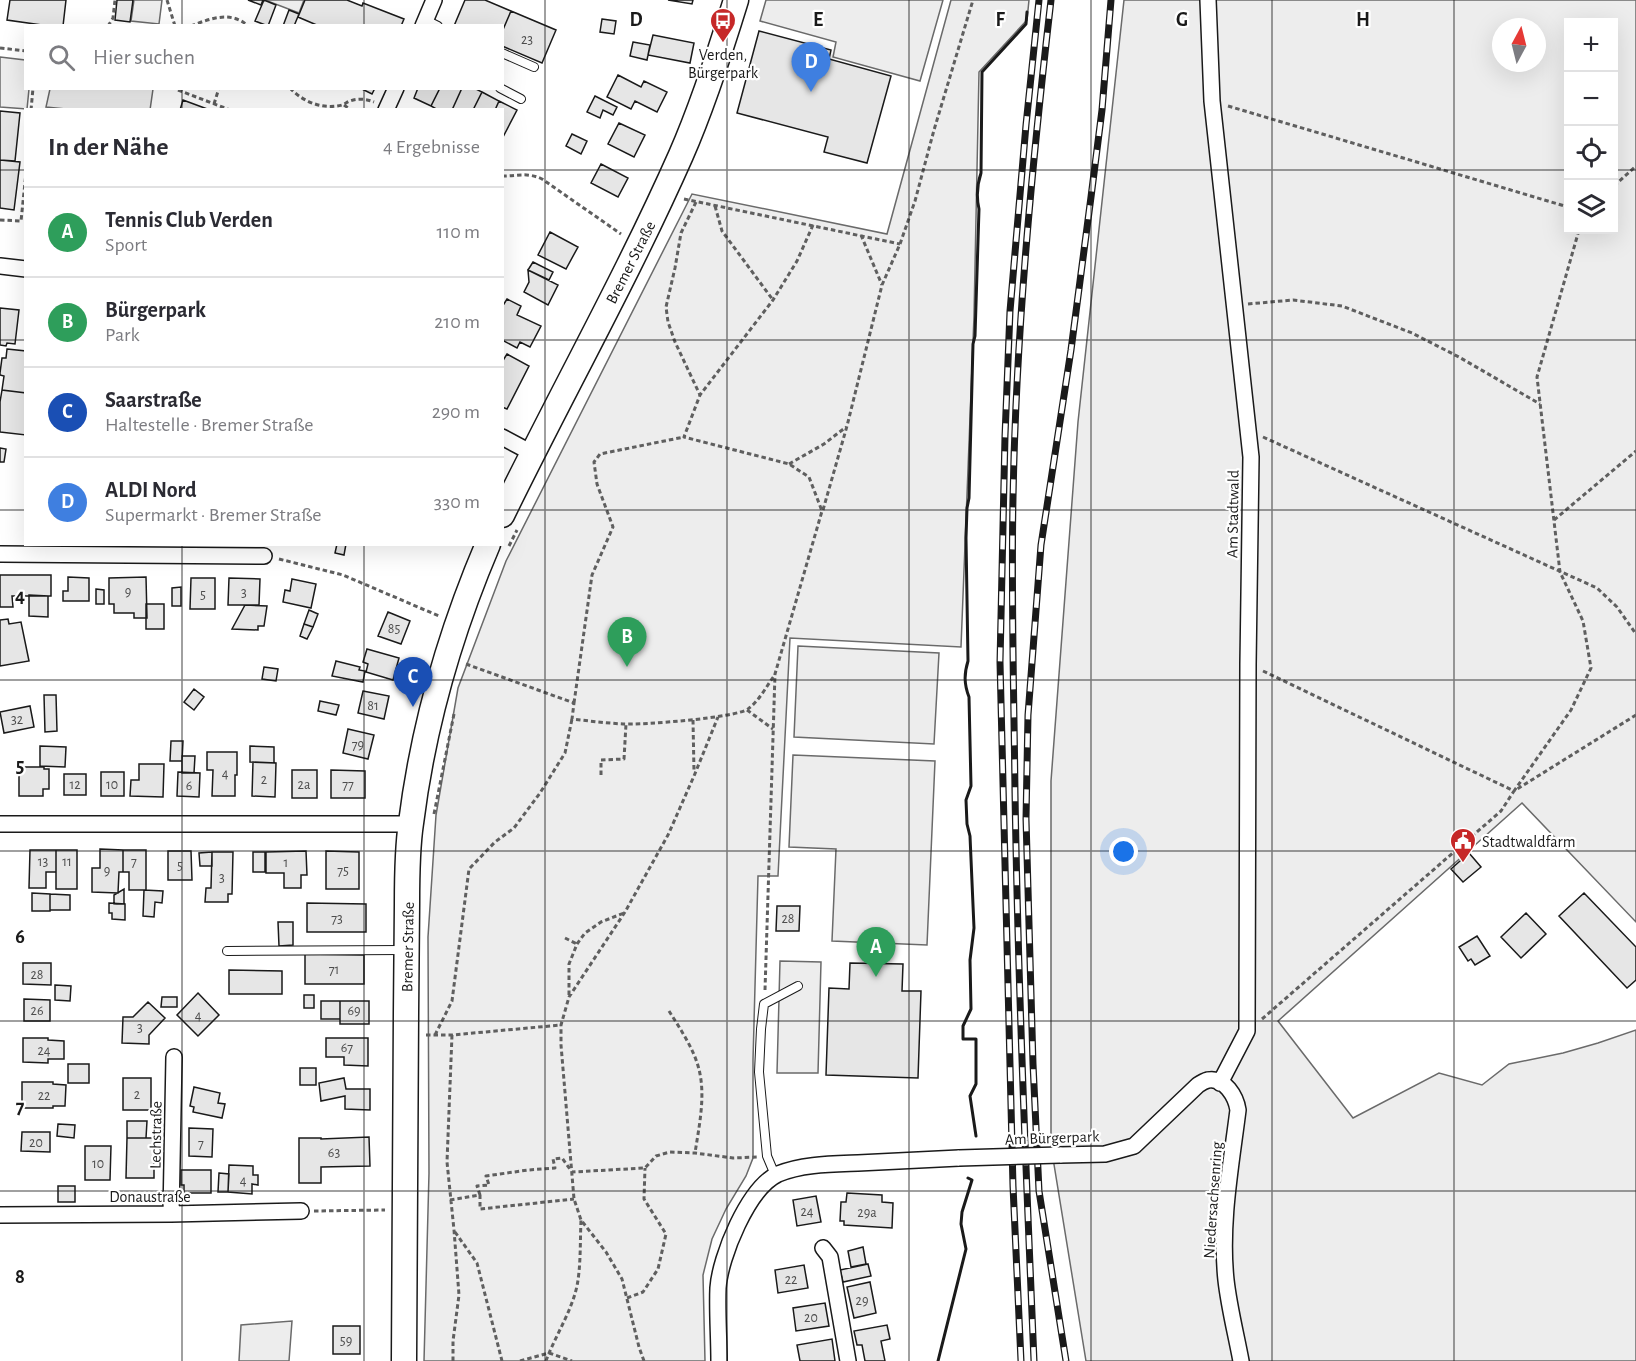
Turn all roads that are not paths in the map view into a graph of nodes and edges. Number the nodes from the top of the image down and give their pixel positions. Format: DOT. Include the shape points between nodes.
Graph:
graph roads {
  1 [pos="434,0"];
  2 [pos="736,0"];
  3 [pos="1208,0"];
  4 [pos="429,24"];
  5 [pos="504,54"];
  6 [pos="534,67"];
  7 [pos="395,90"];
  8 [pos="504,90"];
  9 [pos="521,99"];
  10 [pos="387,108"];
  11 [pos="0,266"];
  12 [pos="24,269"];
  13 [pos="504,438"];
  14 [pos="532,453"];
  15 [pos="512,519"];
  16 [pos="496,549"];
  17 [pos="0,554"];
  18 [pos="264,556"];
  19 [pos="422,821"];
  20 [pos="0,824"];
  21 [pos="406,950"];
  22 [pos="227,951"];
  23 [pos="798,986"];
  24 [pos="174,1057"];
  25 [pos="1220,1083"];
  26 [pos="775,1175"];
  27 [pos="301,1211"];
  28 [pos="171,1214"];
  29 [pos="0,1215"];
  30 [pos="823,1248"];
  31 [pos="404,1361"];
  32 [pos="719,1361"];
  33 [pos="848,1361"];
  34 [pos="1241,1361"];
  1 -- 4 [label="street"];
  2 -- 14 [label="main road, Bremer Straße" via="682,152 640,244"];
  3 -- 25 [label="street, Am Stadtwald" via="1212,101 1251,457 1247,1031"];
  5 -- 6 [label="lane"];
  7 -- 10 [label="street"];
  8 -- 9 [label="lane"];
  11 -- 12 [label="street"];
  13 -- 14 [label="street"];
  14 -- 15 [label="main road, Bremer Straße"];
  16 -- 19 [label="main road, Bremer Straße" via="457,623 432,711 422,760"];
  17 -- 18 [label="street"];
  19 -- 20 [label="street"];
  19 -- 21 [label="main road, Bremer Straße" via="407,876"];
  21 -- 22 [label="lane"];
  21 -- 31 [label="main road, Bremer Straße"];
  23 -- 26 [label="lane" via="764,1004 759,1072 767,1156"];
  24 -- 28 [label="street, Lechstraße"];
  25 -- 26 [label="street, Am Bürgerpark, bridge" via="1208,1080 1198,1085 1134,1146 1105,1154 831,1164"];
  25 -- 34 [label="street, Niedersachsenring" via="1232,1093 1238,1110 1224,1245 1226,1281"];
  26 -- 32 [label="street, Am Bürgerpark" via="744,1210 728,1247 718,1286"];
  27 -- 28 [label="street, Donaustraße"];
  28 -- 29 [label="street, Donaustraße"];
  30 -- 33 [label="street" via="830,1257"];
}
